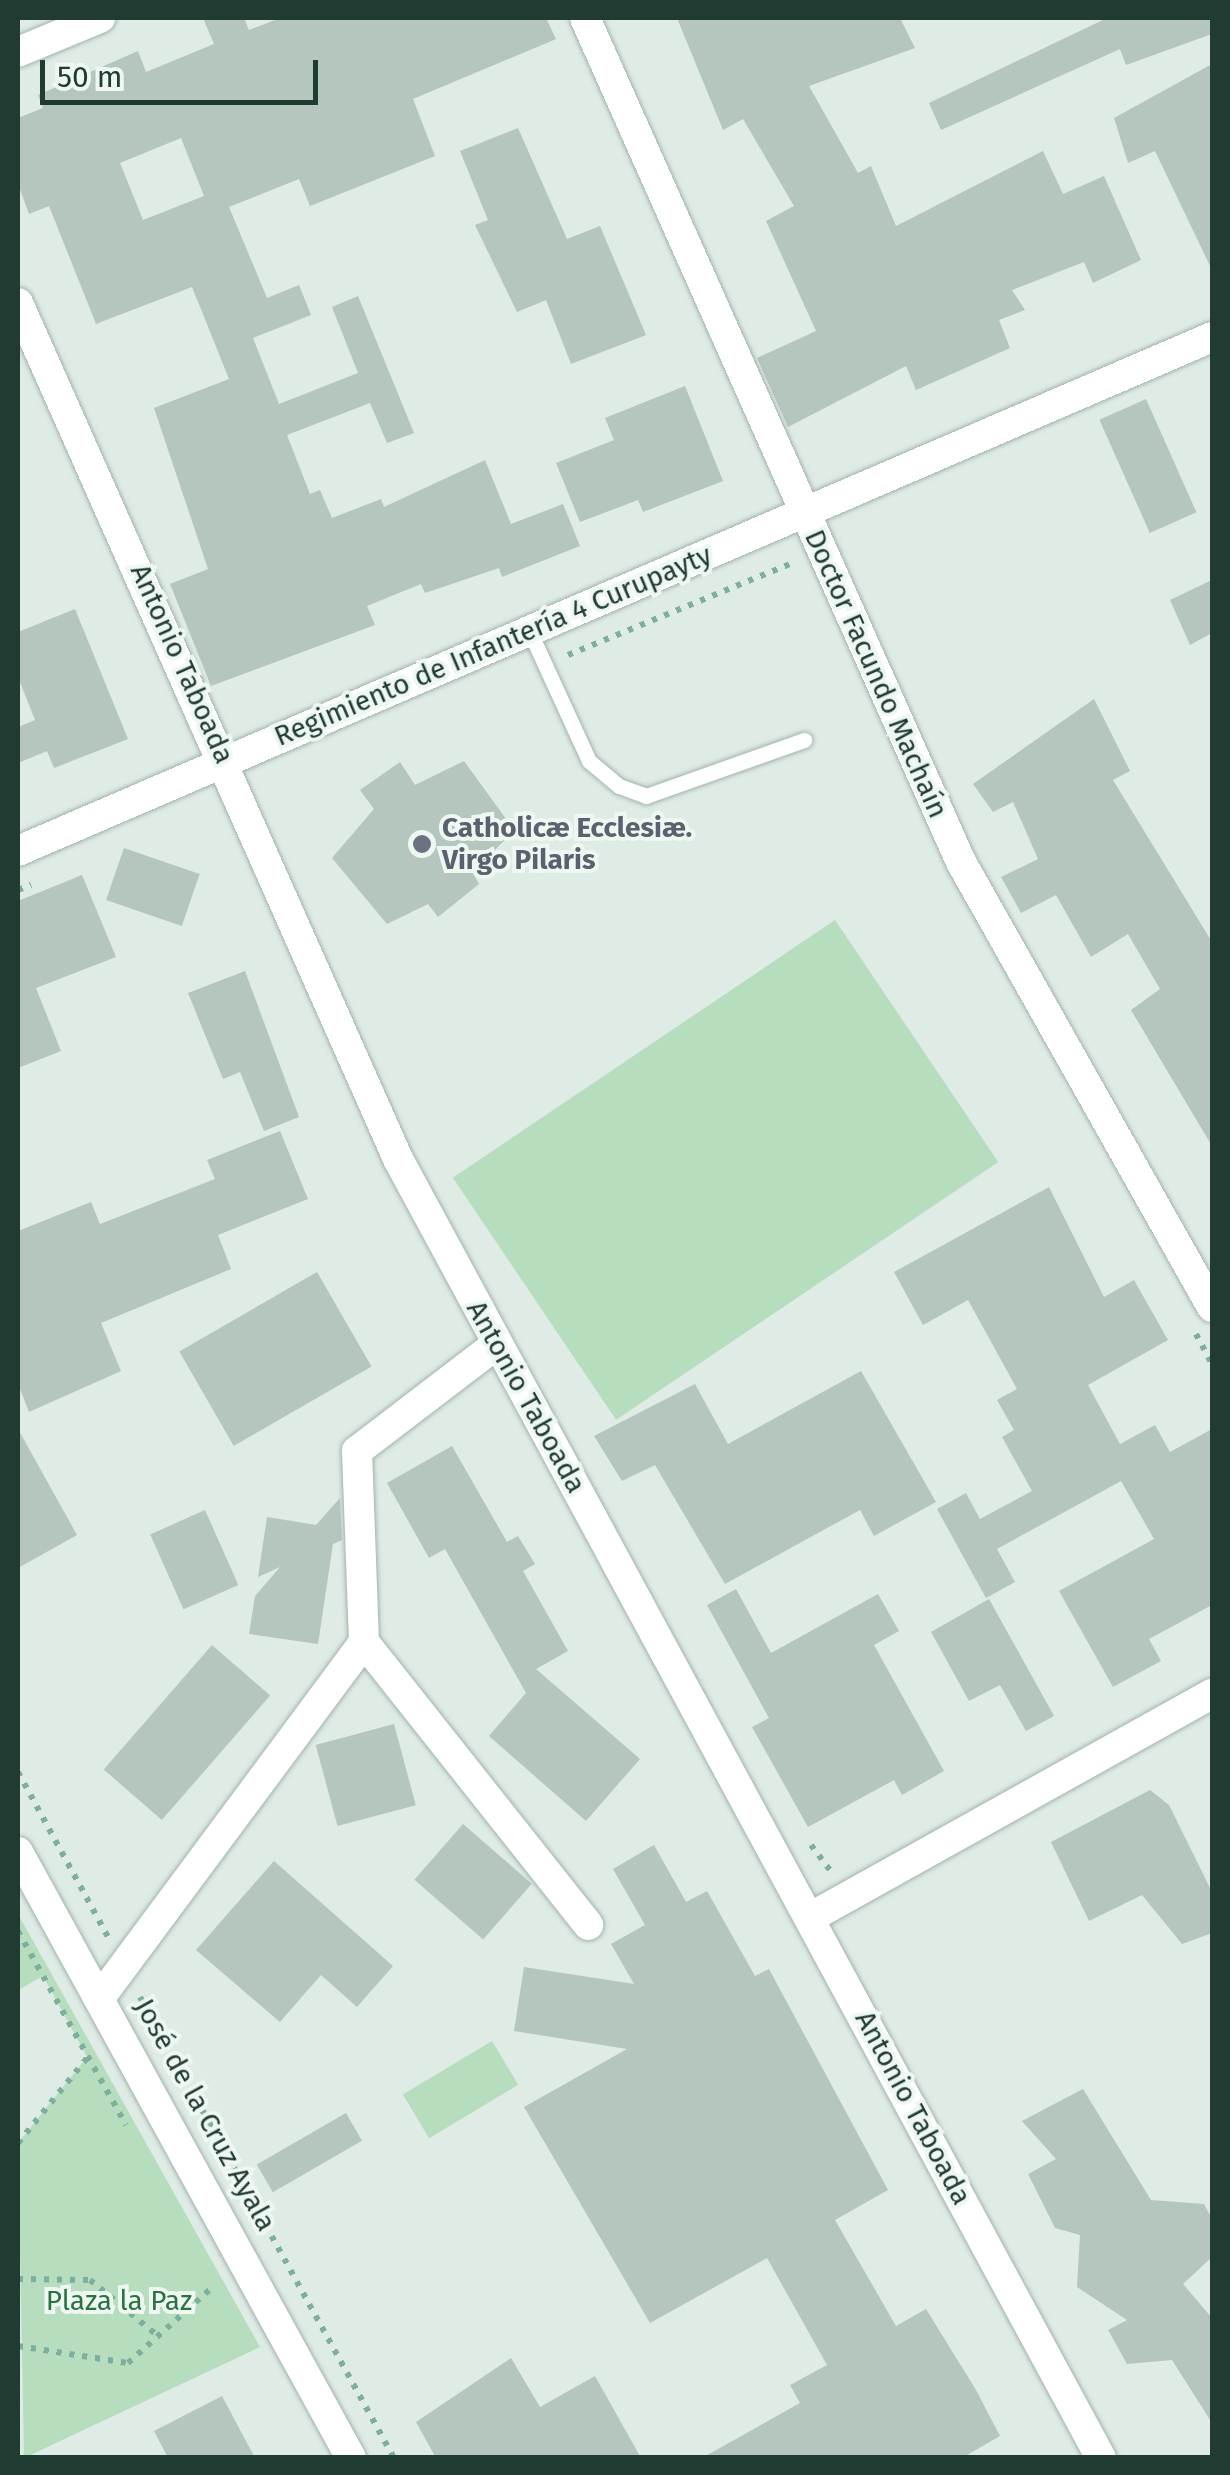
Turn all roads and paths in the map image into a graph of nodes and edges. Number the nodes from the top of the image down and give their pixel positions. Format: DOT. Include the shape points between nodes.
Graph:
graph roads {
  1 [pos="100,18"];
  2 [pos="585,18"];
  3 [pos="18,52"];
  4 [pos="18,303"];
  5 [pos="1212,337"];
  6 [pos="804,512"];
  7 [pos="529,630"];
  8 [pos="804,740"];
  9 [pos="226,761"];
  10 [pos="18,851"];
  11 [pos="1212,1307"];
  12 [pos="498,1344"];
  13 [pos="364,1642"];
  14 [pos="1212,1694"];
  15 [pos="18,1772"];
  16 [pos="805,1833"];
  17 [pos="18,1852"];
  18 [pos="840,1879"];
  19 [pos="811,1917"];
  20 [pos="588,1926"];
  21 [pos="122,1963"];
  22 [pos="99,1998"];
  23 [pos="88,2057"];
  24 [pos="18,2143"];
  25 [pos="18,2278"];
  26 [pos="215,2285"];
  27 [pos="158,2336"];
  28 [pos="18,2346"];
  29 [pos="351,2458"];
  30 [pos="394,2458"];
  31 [pos="1101,2458"];
  1 -- 3 [label="street"];
  2 -- 6 [label="street, Doctor Facundo Machaín"];
  4 -- 9 [label="street, Antonio Taboada"];
  5 -- 6 [label="street, Regimiento de Infantería 4 Curupayty"];
  6 -- 7 [label="street, Regimiento de Infantería 4 Curupayty"];
  6 -- 11 [label="street, Doctor Facundo Machaín" via="961,862"];
  7 -- 8 [label="lane" via="589,761 619,786 646,796"];
  7 -- 9 [label="street, Regimiento de Infantería 4 Curupayty"];
  9 -- 10 [label="street, Regimiento de Infantería 4 Curupayty"];
  9 -- 12 [label="street, Antonio Taboada" via="398,1159"];
  12 -- 13 [label="street" via="358,1452"];
  12 -- 19 [label="street, Antonio Taboada"];
  13 -- 20 [label="street"];
  13 -- 21 [label="street"];
  14 -- 19 [label="street"];
  15 -- 21 [label="path, José de la Cruz Ayala"];
  16 -- 18 [label="path"];
  17 -- 22 [label="street, José de la Cruz Ayala"];
  19 -- 31 [label="street, Antonio Taboada"];
  21 -- 22 [label="street"];
  21 -- 30 [label="path, José de la Cruz Ayala"];
  22 -- 29 [label="street, José de la Cruz Ayala"];
  23 -- 24 [label="path"];
  25 -- 27 [label="path" via="90,2280"];
  26 -- 27 [label="path"];
  27 -- 28 [label="path" via="128,2362"];
}
